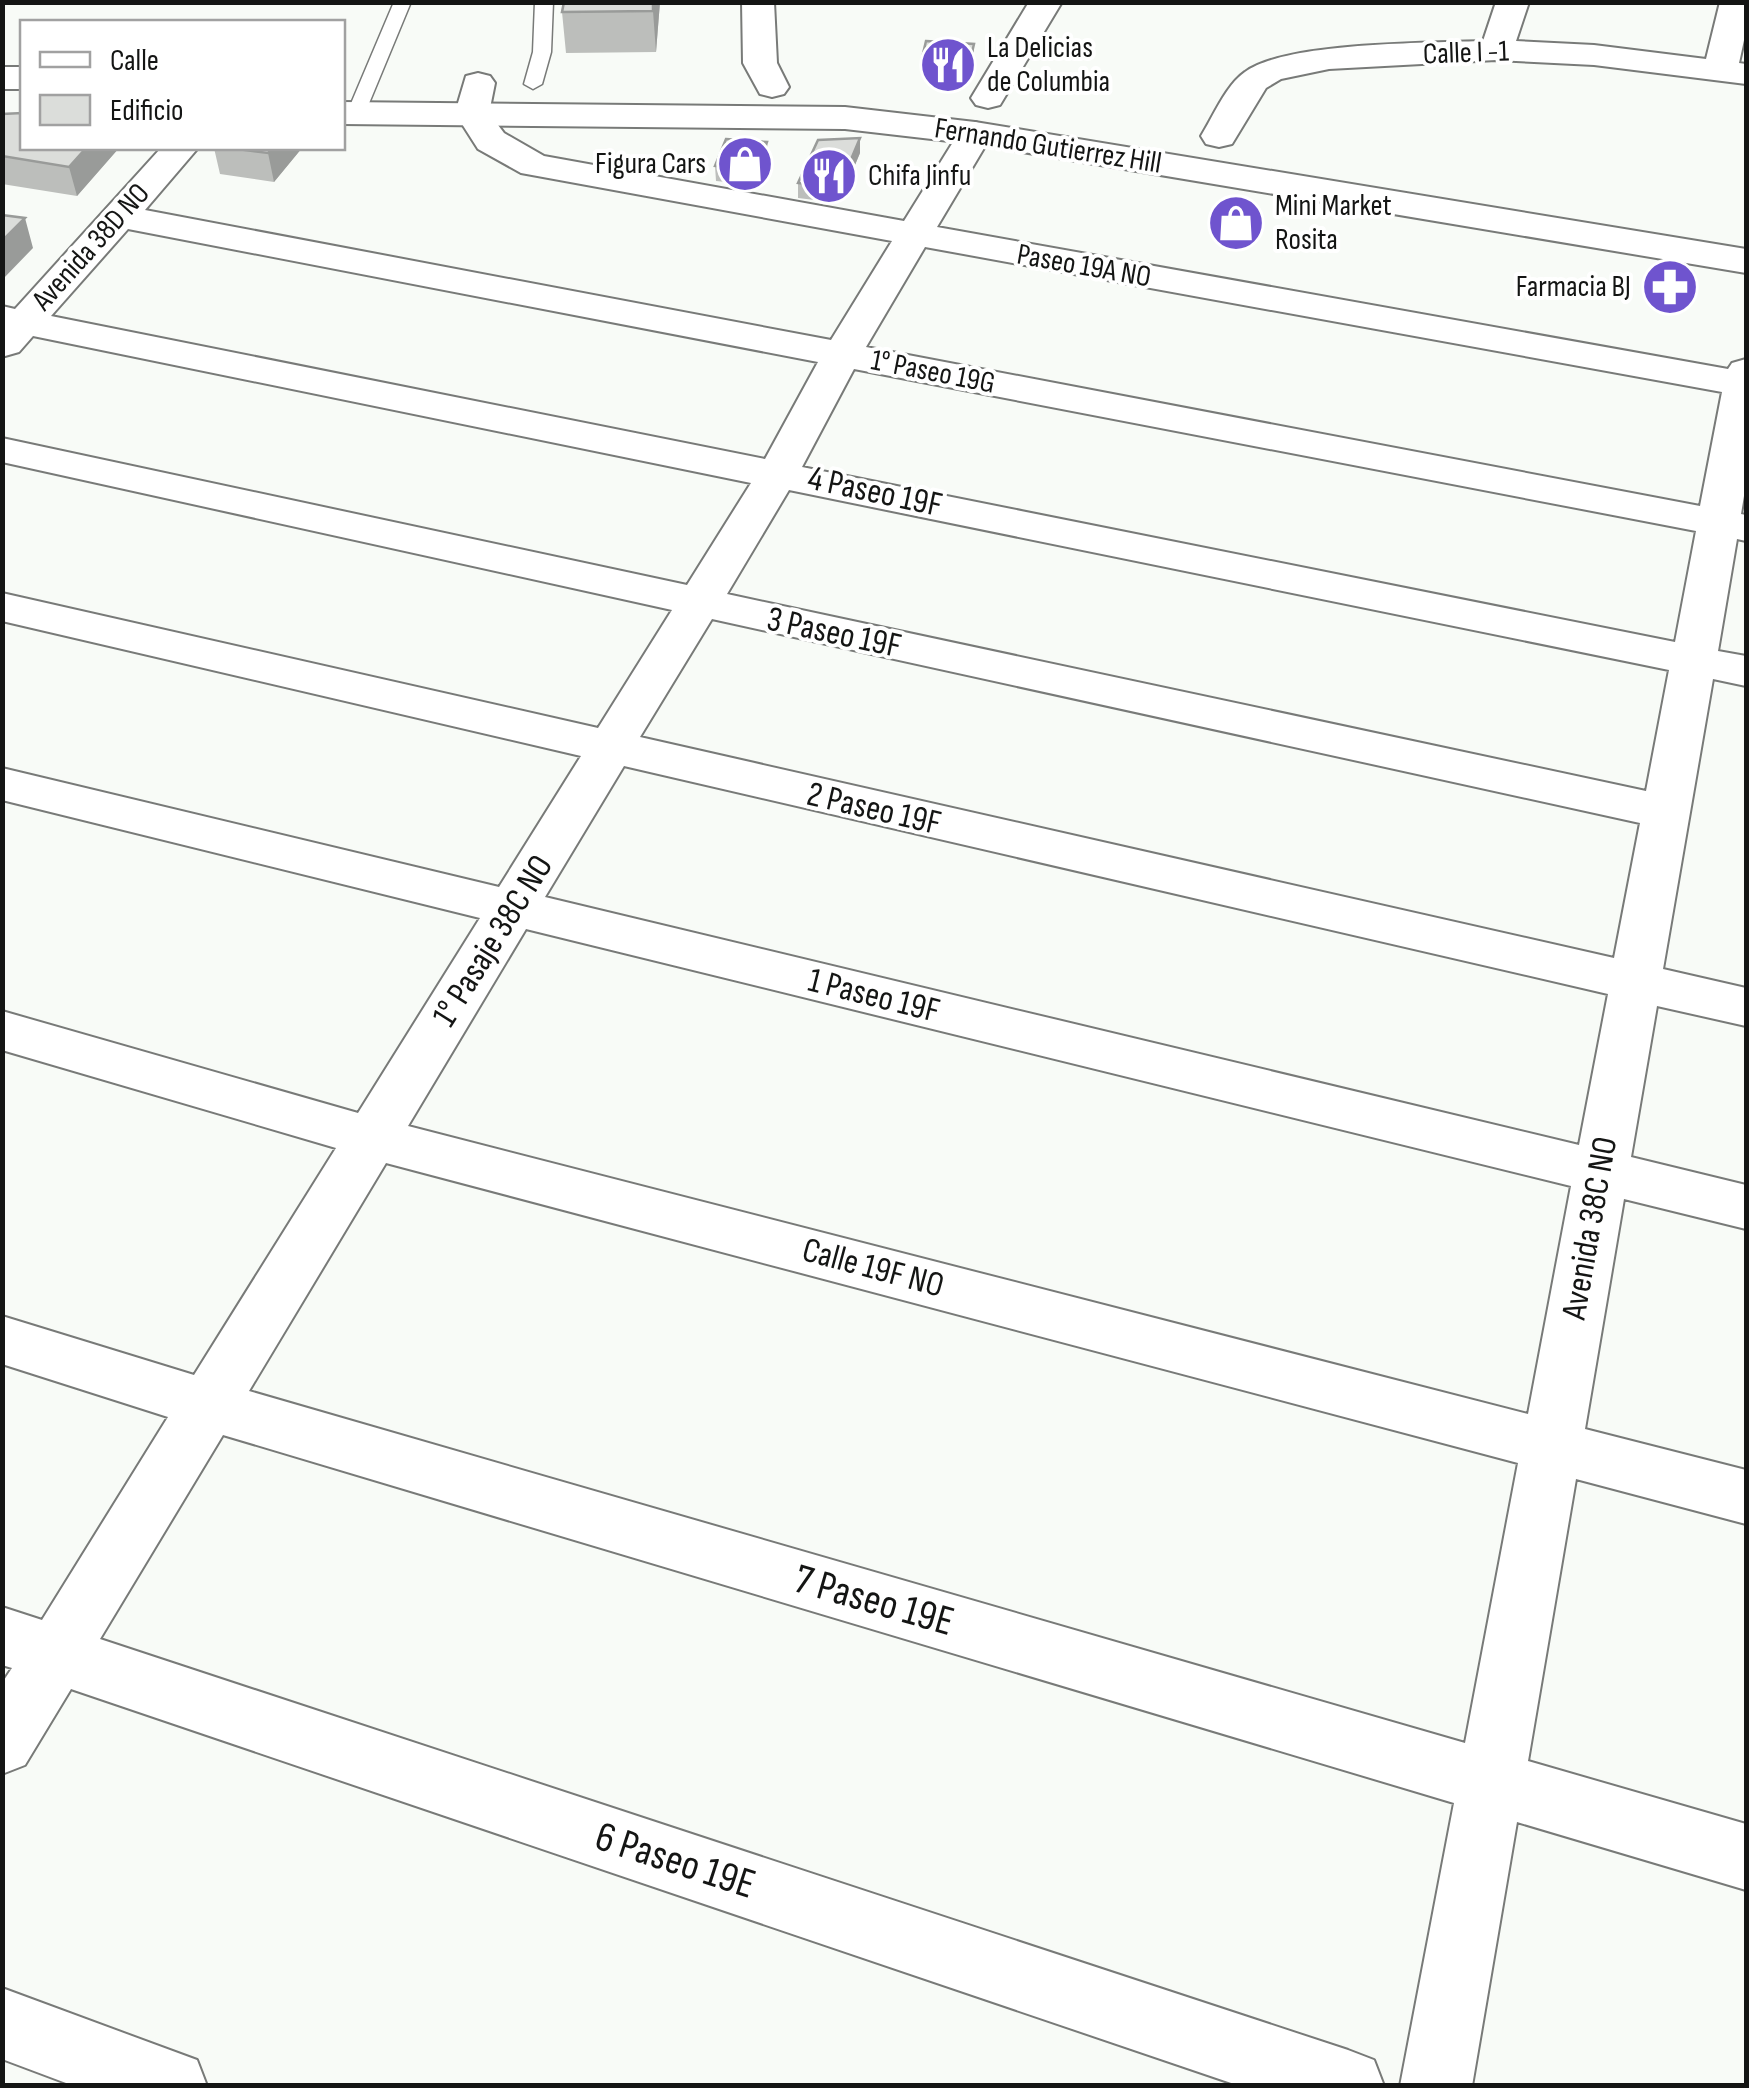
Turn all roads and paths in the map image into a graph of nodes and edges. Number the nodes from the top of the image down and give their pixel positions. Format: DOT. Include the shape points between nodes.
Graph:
graph roads {
  1 [pos="403,2"];
  2 [pos="544,2"];
  3 [pos="758,2"];
  4 [pos="1046,2"];
  5 [pos="1513,2"];
  6 [pos="1737,2"];
  7 [pos="1496,50"];
  8 [pos="1733,73"];
  9 [pos="533,84"];
  10 [pos="772,87"];
  11 [pos="353,97"];
  12 [pos="475,98"];
  13 [pos="1026,104"];
  14 [pos="981,116"];
  15 [pos="1180,130"];
  16 [pos="1219,136"];
  17 [pos="1258,142"];
  18 [pos="178,150"];
  19 [pos="120,216"];
  20 [pos="916,236"];
  21 [pos="1746,261"];
  22 [pos="10,329"];
  23 [pos="842,355"];
  24 [pos="1746,380"];
  25 [pos="2,450"];
  26 [pos="778,473"];
  27 [pos="1732,525"];
  28 [pos="699,604"];
  29 [pos="2,607"];
  30 [pos="1693,660"];
  31 [pos="1746,671"];
  32 [pos="611,748"];
  33 [pos="2,784"];
  34 [pos="1665,812"];
  35 [pos="512,909"];
  36 [pos="1634,982"];
  37 [pos="1746,1008"];
  38 [pos="2,1030"];
  39 [pos="372,1138"];
  40 [pos="1601,1172"];
  41 [pos="1746,1207"];
  42 [pos="2,1340"];
  43 [pos="209,1405"];
  44 [pos="1551,1444"];
  45 [pos="1746,1498"];
  46 [pos="30,1645"];
  47 [pos="2,1743"];
  48 [pos="1491,1782"];
  49 [pos="1746,1857"];
  50 [pos="2,2023"];
  51 [pos="171,2086"];
  52 [pos="1348,2086"];
  53 [pos="1436,2086"];
  1 -- 11 [label="lane"];
  2 -- 9 [label="lane"];
  3 -- 10 [label="street" via="760,63"];
  4 -- 14 [label="street, 1° Pasaje 38C NO"];
  5 -- 7 [label="street"];
  6 -- 8 [label="street"];
  7 -- 8 [label="street, Calle I -1"];
  7 -- 16 [label="street, Calle I -1" via="1329,59 1270,72 1253,82"];
  9 -- 10 [label="street, Fernando Gutierrez Hill"];
  9 -- 12 [label="street, Fernando Gutierrez Hill"];
  10 -- 14 [label="street, Fernando Gutierrez Hill" via="862,88"];
  11 -- 12 [label="street, Fernando Gutierrez Hill"];
  12 -- 14 [label="street, Fernando Gutierrez Hill" via="845,118"];
  12 -- 20 [label="street, Paseo 19A NO" via="491,140 534,165"];
  13 -- 14 [label="street, Fernando Gutierrez Hill"];
  14 -- 20 [label="street, 1° Pasaje 38C NO"];
  14 -- 21 [label="street, Fernando Gutierrez Hill"];
  15 -- 16 [label="street, Fernando Gutierrez Hill"];
  16 -- 17 [label="street, Fernando Gutierrez Hill"];
  18 -- 19 [label="street, Avenida 38D NO"];
  19 -- 22 [label="street, Avenida 38D NO"];
  19 -- 23 [label="street, 1° Paseo 19G"];
  20 -- 23 [label="street, 1° Pasaje 38C NO"];
  20 -- 24 [label="street, Paseo 19A NO"];
  22 -- 26 [label="street, 4 Paseo 19F"];
  23 -- 26 [label="street, 1° Pasaje 38C NO"];
  23 -- 27 [label="street, 1° Paseo 19G"];
  24 -- 27 [label="street, Avenida 38C NO"];
  25 -- 28 [label="street, 3 Paseo 19F"];
  26 -- 28 [label="street, 1° Pasaje 38C NO"];
  26 -- 30 [label="street, 4 Paseo 19F"];
  27 -- 30 [label="street, Avenida 38C NO"];
  28 -- 32 [label="street, 1° Pasaje 38C NO"];
  28 -- 34 [label="street, 3 Paseo 19F"];
  29 -- 32 [label="street, 2 Paseo 19F"];
  30 -- 31 [label="street, 4 Paseo 19F"];
  30 -- 34 [label="street, Avenida 38C NO"];
  32 -- 35 [label="street, 1° Pasaje 38C NO"];
  32 -- 36 [label="street, 2 Paseo 19F"];
  33 -- 35 [label="street, 1 Paseo 19F"];
  34 -- 36 [label="street, Avenida 38C NO"];
  35 -- 39 [label="street, 1° Pasaje 38C NO"];
  35 -- 40 [label="street, 1 Paseo 19F"];
  36 -- 37 [label="street, 2 Paseo 19F"];
  36 -- 40 [label="street, Avenida 38C NO"];
  38 -- 39 [label="street, Calle 19F NO"];
  39 -- 43 [label="street, 1° Pasaje 38C NO"];
  39 -- 44 [label="street, Calle 19F NO"];
  40 -- 41 [label="street, 1 Paseo 19F"];
  40 -- 44 [label="street, Avenida 38C NO"];
  42 -- 43 [label="street, 7 Paseo 19E"];
  43 -- 46 [label="street, 1° Pasaje 38C NO"];
  43 -- 48 [label="street, 7 Paseo 19E"];
  44 -- 45 [label="street, Calle 19F NO"];
  44 -- 48 [label="street, Avenida 38C NO"];
  46 -- 47 [label="street, 1° Pasaje 38C NO"];
  46 -- 52 [label="street, 6 Paseo 19E"];
  48 -- 49 [label="street, 7 Paseo 19E"];
  48 -- 53 [label="street, Avenida 38C NO"];
  50 -- 51 [label="street"];
}
